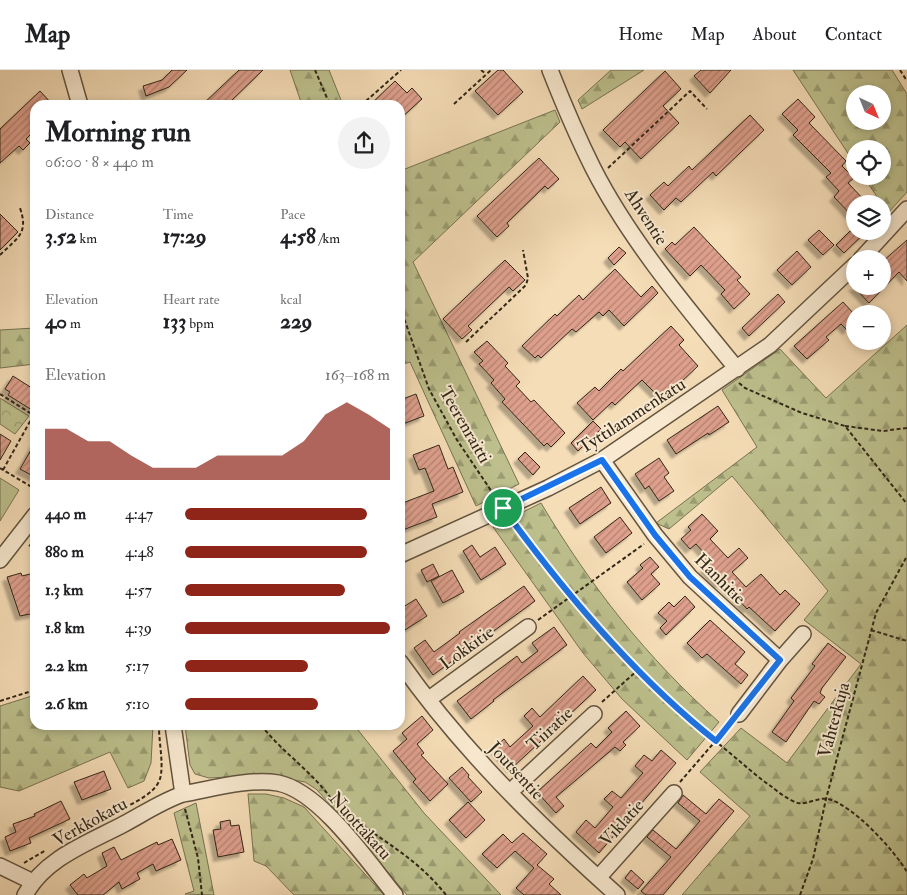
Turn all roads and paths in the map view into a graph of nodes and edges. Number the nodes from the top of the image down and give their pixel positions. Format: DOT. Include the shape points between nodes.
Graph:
graph roads {
  1 [pos="70,70"];
  2 [pos="315,70"];
  3 [pos="401,70"];
  4 [pos="481,70"];
  5 [pos="491,70"];
  6 [pos="550,70"];
  7 [pos="900,70"];
  8 [pos="486,74"];
  9 [pos="907,81"];
  10 [pos="79,100"];
  11 [pos="328,100"];
  12 [pos="367,100"];
  13 [pos="454,104"];
  14 [pos="707,109"];
  15 [pos="599,178"];
  16 [pos="20,208"];
  17 [pos="907,209"];
  18 [pos="523,250"];
  19 [pos="869,250"];
  20 [pos="0,255"];
  21 [pos="846,273"];
  22 [pos="405,321"];
  23 [pos="466,342"];
  24 [pos="733,372"];
  25 [pos="0,394"];
  26 [pos="30,413"];
  27 [pos="30,423"];
  28 [pos="845,426"];
  29 [pos="907,428"];
  30 [pos="602,460"];
  31 [pos="2,469"];
  32 [pos="30,486"];
  33 [pos="907,504"];
  34 [pos="503,508"];
  35 [pos="30,521"];
  36 [pos="655,535"];
  37 [pos="405,553"];
  38 [pos="907,556"];
  39 [pos="0,560"];
  40 [pos="572,596"];
  41 [pos="528,627"];
  42 [pos="872,630"];
  43 [pos="803,634"];
  44 [pos="907,641"];
  45 [pos="780,660"];
  46 [pos="405,668"];
  47 [pos="639,669"];
  48 [pos="30,692"];
  49 [pos="429,699"];
  50 [pos="0,701"];
  51 [pos="594,714"];
  52 [pos="739,714"];
  53 [pos="158,730"];
  54 [pos="174,730"];
  55 [pos="265,730"];
  56 [pos="716,741"];
  57 [pos="510,792"];
  58 [pos="674,793"];
  59 [pos="183,794"];
  60 [pos="826,798"];
  61 [pos="335,804"];
  62 [pos="342,810"];
  63 [pos="106,817"];
  64 [pos="54,846"];
  65 [pos="0,866"];
  66 [pos="14,872"];
  67 [pos="907,872"];
  68 [pos="598,878"];
  69 [pos="29,888"];
  70 [pos="202,895"];
  71 [pos="395,895"];
  72 [pos="446,895"];
  73 [pos="616,895"];
  74 [pos="800,895"];
  1 -- 10 [label="street"];
  2 -- 11 [label="path"];
  3 -- 12 [label="path"];
  4 -- 8 [label="path"];
  5 -- 8 [label="path"];
  6 -- 15 [label="street, Ahventie"];
  7 -- 9 [label="path"];
  8 -- 13 [label="path"];
  14 -- 15 [label="path" via="690,91"];
  15 -- 24 [label="street, Ahventie" via="660,272"];
  16 -- 20 [label="path" via="25,222 22,233"];
  17 -- 19 [label="street"];
  18 -- 23 [label="path" via="528,278 526,285"];
  21 -- 24 [label="street, Tyttilammenkatu" via="776,339"];
  22 -- 34 [label="path, Teerenraitti" via="429,389 456,440"];
  24 -- 28 [label="path" via="745,388 802,413"];
  24 -- 30 [label="street, Tyttilammenkatu"];
  25 -- 26 [label="path"];
  27 -- 31 [label="path"];
  28 -- 29 [label="path" via="883,431"];
  28 -- 33 [label="path"];
  30 -- 34 [label="street, Tyttilammenkatu"];
  30 -- 36 [label="street, Hanhitie"];
  31 -- 32 [label="path"];
  34 -- 37 [label="street, Tyttilammenkatu"];
  34 -- 40 [label="path, Teerenraitti"];
  35 -- 39 [label="street"];
  36 -- 40 [label="path"];
  36 -- 45 [label="street, Hanhitie" via="713,600"];
  38 -- 42 [label="path, Vahterkuja" via="876,613"];
  40 -- 41 [label="path"];
  40 -- 47 [label="path, Teerenraitti"];
  41 -- 49 [label="street, Lokkitie"];
  42 -- 44 [label="path"];
  42 -- 60 [label="path, Vahterkuja"];
  43 -- 45 [label="street"];
  45 -- 52 [label="street"];
  46 -- 49 [label="street, Joutsentie"];
  47 -- 51 [label="path" via="596,708"];
  47 -- 56 [label="path, Teerenraitti"];
  48 -- 50 [label="path"];
  49 -- 57 [label="street, Joutsentie"];
  51 -- 57 [label="street, Tiiratie"];
  52 -- 56 [label="path"];
  53 -- 63 [label="path" via="161,775 158,782 149,792"];
  54 -- 59 [label="street"];
  55 -- 61 [label="path" via="318,780"];
  56 -- 58 [label="path"];
  56 -- 60 [label="path, Teerenraitti" via="772,787 798,803"];
  57 -- 68 [label="street, Joutsentie"];
  58 -- 68 [label="street, Viklatie"];
  59 -- 69 [label="street, Verkkokatu" via="74,849 48,867"];
  59 -- 70 [label="path" via="198,858"];
  59 -- 71 [label="street, Nuottakatu" via="242,784 278,783 304,794 323,809"];
  60 -- 67 [label="path" via="838,803 881,837"];
  60 -- 74 [label="path, Vahterkuja" via="813,859"];
  62 -- 72 [label="path" via="402,851 431,876"];
  64 -- 66 [label="path"];
  65 -- 66 [label="street"];
  66 -- 69 [label="street"];
  68 -- 73 [label="street, Joutsentie"];
}
